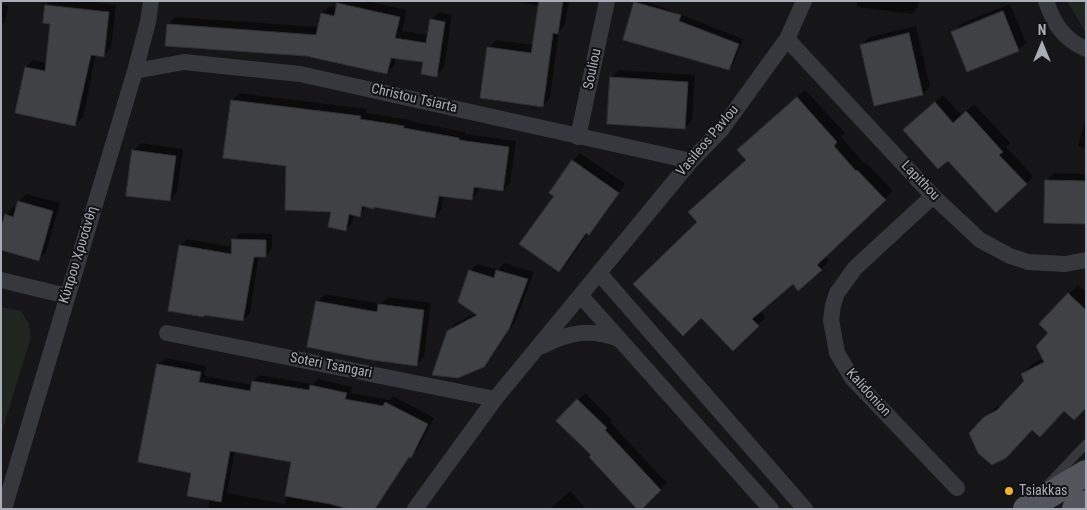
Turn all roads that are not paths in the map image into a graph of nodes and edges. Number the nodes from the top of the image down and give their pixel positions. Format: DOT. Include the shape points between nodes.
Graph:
graph roads {
  1 [pos="151,1"];
  2 [pos="606,1"];
  3 [pos="804,1"];
  4 [pos="1046,1"];
  5 [pos="787,39"];
  6 [pos="1086,49"];
  7 [pos="135,71"];
  8 [pos="578,137"];
  9 [pos="691,161"];
  10 [pos="933,196"];
  11 [pos="1086,260"];
  12 [pos="600,273"];
  13 [pos="1,280"];
  14 [pos="67,296"];
  15 [pos="581,296"];
  16 [pos="166,333"];
  17 [pos="620,339"];
  18 [pos="538,348"];
  19 [pos="495,399"];
  20 [pos="1086,444"];
  21 [pos="1086,473"];
  22 [pos="7,482"];
  23 [pos="957,488"];
  24 [pos="1086,503"];
  25 [pos="4,509"];
  26 [pos="415,509"];
  27 [pos="771,509"];
  28 [pos="805,509"];
  29 [pos="1025,509"];
  30 [pos="1076,509"];
  1 -- 7 [label="street, Κύπρου Χρυσάνθη"];
  2 -- 8 [label="street, Souliou"];
  3 -- 5 [label="street, Vasileos Pavlou"];
  4 -- 6 [label="street" via="1054,22 1072,42"];
  5 -- 9 [label="street, Vasileos Pavlou" via="721,130"];
  5 -- 10 [label="street, Lapithou"];
  7 -- 8 [label="street, Christou Tsiarta" via="184,62 300,74"];
  7 -- 14 [label="street, Κύπρου Χρυσάνθη"];
  8 -- 9 [label="street, Christou Tsiarta"];
  9 -- 12 [label="street, Vasileos Pavlou"];
  10 -- 11 [label="street, Lapithou" via="980,240 1010,256 1046,264"];
  10 -- 23 [label="street, Kalidonion" via="855,268 838,293 831,320 837,353 852,378"];
  12 -- 15 [label="street, Vasileos Pavlou"];
  12 -- 28 [label="street"];
  13 -- 14 [label="street"];
  14 -- 22 [label="street, Κύπρου Χρυσάνθη"];
  15 -- 17 [label="street"];
  15 -- 18 [label="street, Vasileos Pavlou"];
  16 -- 19 [label="street, Soteri Tsangari"];
  17 -- 18 [label="street" via="605,334 579,333 562,336"];
  17 -- 27 [label="street"];
  18 -- 19 [label="street, Vasileos Pavlou"];
  19 -- 26 [label="street, Vasileos Pavlou"];
  20 -- 29 [label="lane"];
  21 -- 29 [label="main road"];
  22 -- 25 [label="street, Κύπρου Χρυσάνθη"];
  24 -- 30 [label="main road"];
}
